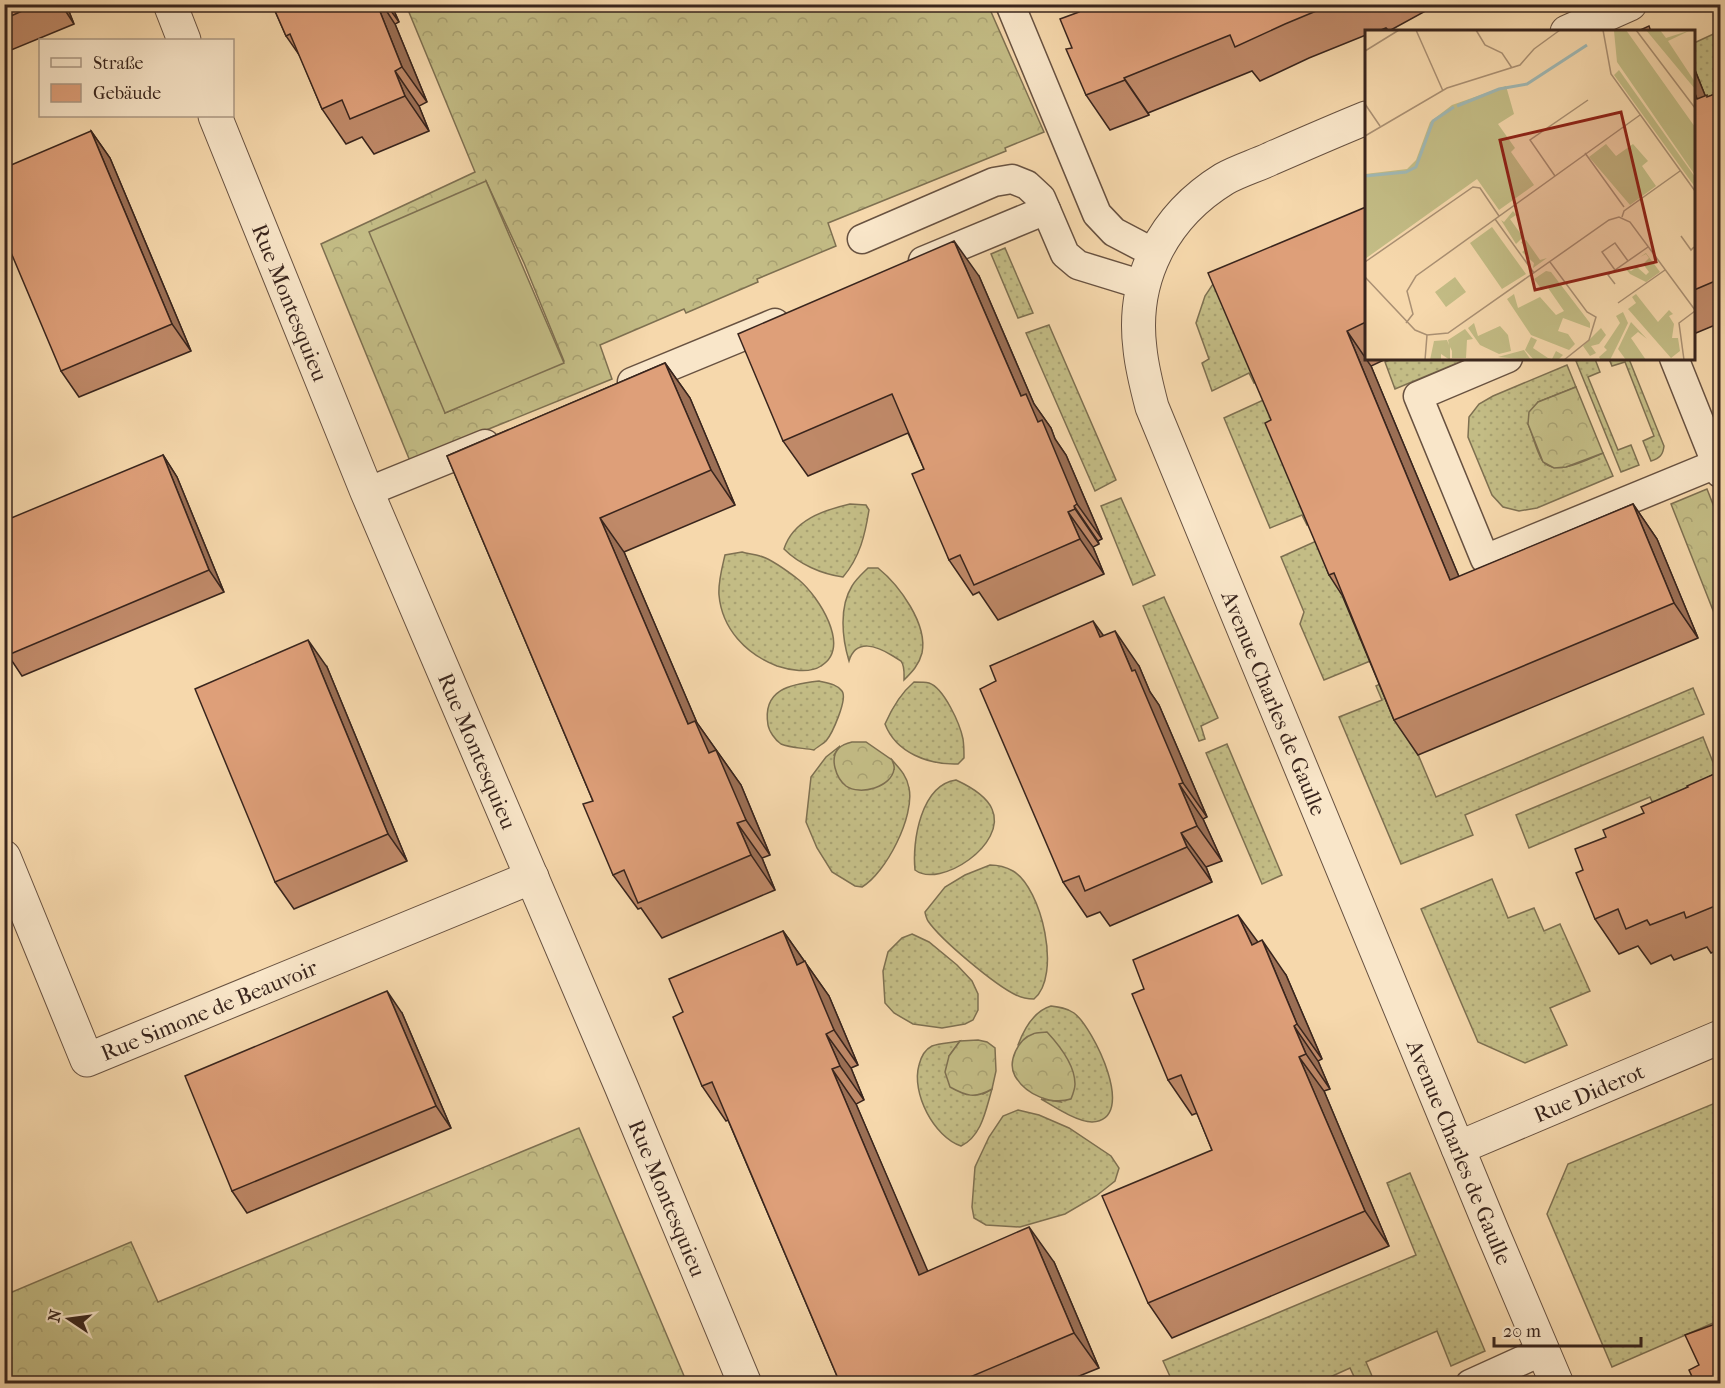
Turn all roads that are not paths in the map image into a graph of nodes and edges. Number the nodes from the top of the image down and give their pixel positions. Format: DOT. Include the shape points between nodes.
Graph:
graph roads {
  1 [pos="170,4"];
  2 [pos="1010,4"];
  3 [pos="1630,4"];
  4 [pos="1572,30"];
  5 [pos="184,39"];
  6 [pos="215,117"];
  7 [pos="1365,118"];
  8 [pos="1046,210"];
  9 [pos="862,239"];
  10 [pos="1154,253"];
  11 [pos="901,271"];
  12 [pos="1143,285"];
  13 [pos="795,314"];
  14 [pos="1503,360"];
  15 [pos="1675,360"];
  16 [pos="614,390"];
  17 [pos="1713,434"];
  18 [pos="505,435"];
  19 [pos="1718,468"];
  20 [pos="367,492"];
  21 [pos="4,857"];
  22 [pos="532,877"];
  23 [pos="1720,1036"];
  24 [pos="1458,1148"];
  25 [pos="1543,1350"];
  26 [pos="745,1383"];
  27 [pos="1470,1383"];
  28 [pos="1557,1383"];
  1 -- 5 [label="street"];
  2 -- 10 [label="lane" via="1097,214 1114,232"];
  3 -- 4 [label="street"];
  6 -- 20 [label="street, Rue Montesquieu"];
  7 -- 10 [label="street, Avenue Charles de Gaulle" via="1226,178 1194,200"];
  8 -- 9 [label="lane" via="1028,185 1012,179 994,182"];
  8 -- 11 [label="lane"];
  8 -- 12 [label="lane" via="1065,254 1078,265"];
  10 -- 12 [label="street, Avenue Charles de Gaulle"];
  12 -- 24 [label="street, Avenue Charles de Gaulle" via="1139,347 1152,407"];
  13 -- 16 [label="lane"];
  14 -- 19 [label="lane" via="1418,396 1485,559"];
  15 -- 17 [label="lane"];
  17 -- 19 [label="lane"];
  18 -- 20 [label="lane"];
  20 -- 22 [label="street, Rue Montesquieu"];
  21 -- 22 [label="street, Rue Simone de Beauvoir" via="87,1059"];
  22 -- 26 [label="street, Rue Montesquieu"];
  23 -- 24 [label="street, Rue Diderot"];
  24 -- 25 [label="street, Avenue Charles de Gaulle"];
  25 -- 27 [label="lane"];
  25 -- 28 [label="street, Avenue Charles de Gaulle"];
}
